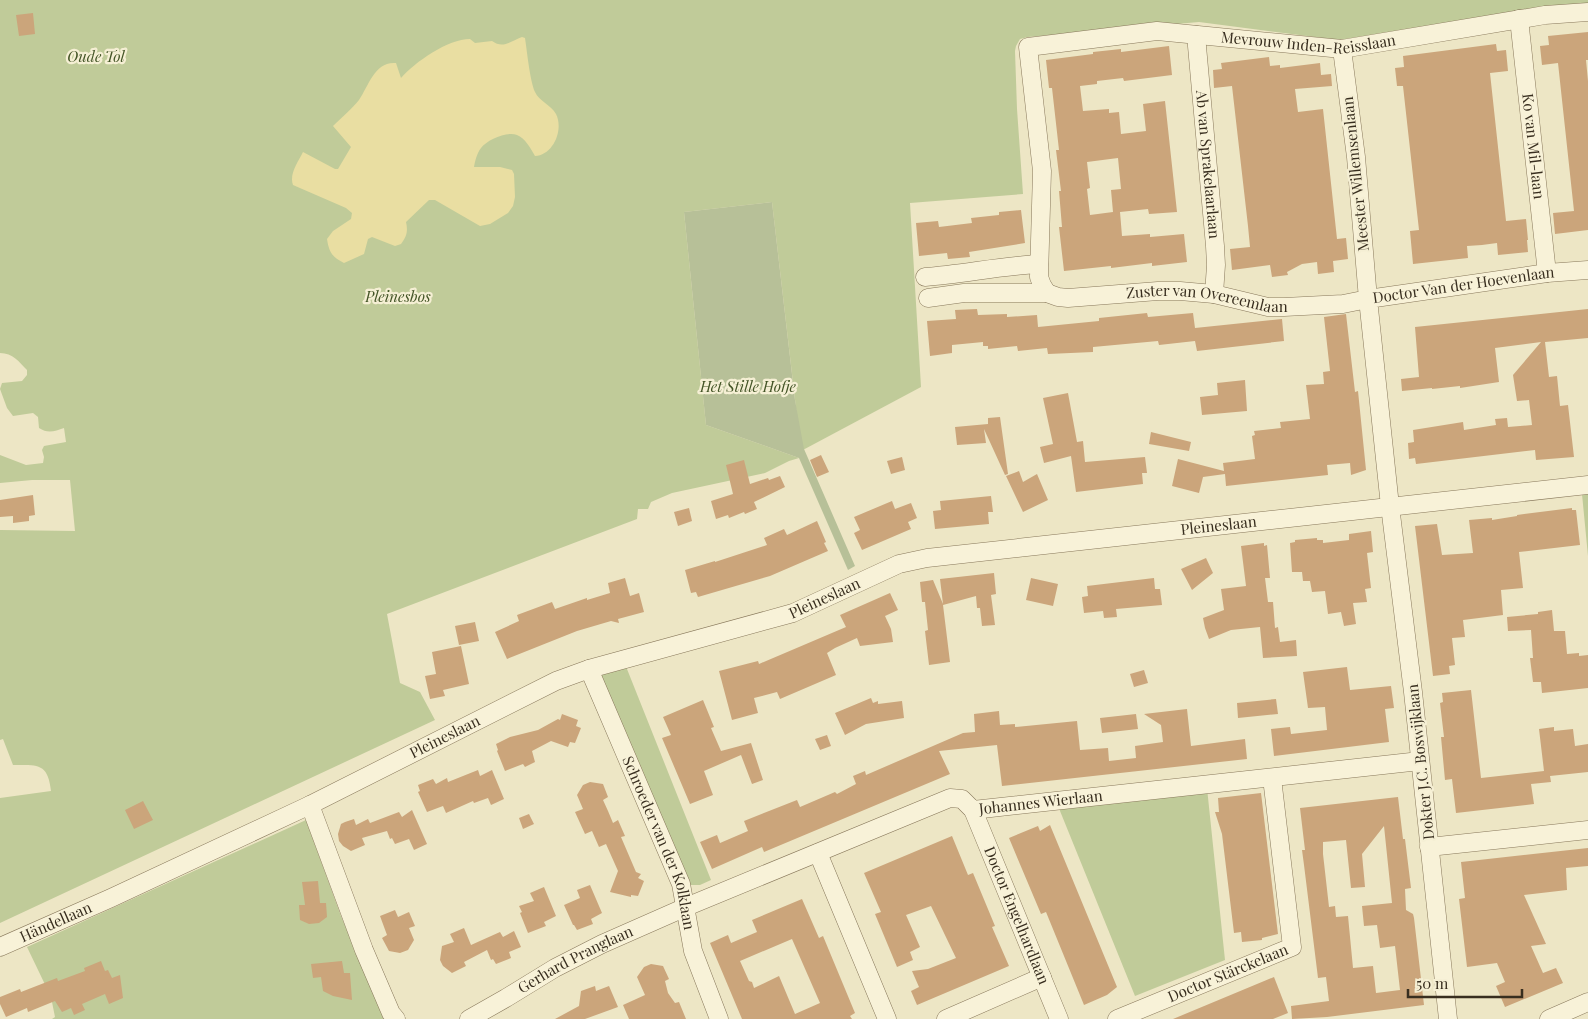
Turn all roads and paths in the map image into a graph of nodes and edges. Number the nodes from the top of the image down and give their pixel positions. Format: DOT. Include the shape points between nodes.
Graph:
graph roads {
  1 [pos="1588,12"];
  2 [pos="1519,19"];
  3 [pos="1196,35"];
  4 [pos="1342,49"];
  5 [pos="1039,264"];
  6 [pos="1588,270"];
  7 [pos="1547,273"];
  8 [pos="962,274"];
  9 [pos="925,278"];
  10 [pos="964,293"];
  11 [pos="1047,293"];
  12 [pos="1214,294"];
  13 [pos="928,298"];
  14 [pos="1368,299"];
  15 [pos="1588,484"];
  16 [pos="1390,506"];
  17 [pos="589,669"];
  18 [pos="1420,761"];
  19 [pos="1272,778"];
  20 [pos="310,805"];
  21 [pos="973,810"];
  22 [pos="1588,830"];
  23 [pos="1429,847"];
  24 [pos="818,853"];
  25 [pos="111,898"];
  26 [pos="686,907"];
  27 [pos="0,947"];
  28 [pos="1042,977"];
  29 [pos="1588,1002"];
  30 [pos="396,1019"];
  31 [pos="469,1019"];
  32 [pos="719,1019"];
  33 [pos="887,1019"];
  34 [pos="946,1019"];
  35 [pos="1059,1019"];
  36 [pos="1117,1019"];
  37 [pos="1448,1019"];
  38 [pos="1549,1019"];
  1 -- 2 [label="street, Mevrouw Inden-Reisslaan"];
  2 -- 4 [label="street, Mevrouw Inden-Reisslaan"];
  2 -- 7 [label="street, Ko van Mil-laan"];
  3 -- 4 [label="street, Mevrouw Inden-Reisslaan"];
  3 -- 5 [label="street, Mevrouw Inden-Reisslaan" via="1157,31 1028,47 1042,172"];
  3 -- 12 [label="street, Ab van Sprakelaarlaan" via="1215,246"];
  4 -- 14 [label="street, Meester Willemsenlaan" via="1356,157"];
  5 -- 8 [label="street"];
  5 -- 11 [label="street" via="1039,277"];
  6 -- 7 [label="street, Doctor Van der Hoevenlaan"];
  7 -- 14 [label="street, Doctor Van der Hoevenlaan"];
  8 -- 9 [label="street"];
  8 -- 10 [label="street"];
  10 -- 11 [label="street, Zuster van Overeemlaan"];
  10 -- 13 [label="street, Zuster van Overeemlaan"];
  11 -- 12 [label="street, Zuster van Overeemlaan" via="1068,298 1158,291"];
  12 -- 14 [label="street, Zuster van Overeemlaan" via="1268,307 1343,304"];
  14 -- 16 [label="street, Doctor Van der Hoevenlaan"];
  15 -- 16 [label="street, Pleineslaan"];
  16 -- 17 [label="street, Pleineslaan" via="927,558 899,564 793,613"];
  16 -- 18 [label="street, Dokter J.C. Boswijklaan"];
  17 -- 20 [label="street, Pleineslaan" via="556,681"];
  17 -- 26 [label="street, Schroeder van der Kolklaan" via="681,884"];
  18 -- 19 [label="street, Johannes Wierlaan"];
  18 -- 23 [label="street, Dokter J.C. Boswijklaan"];
  19 -- 21 [label="street, Johannes Wierlaan"];
  19 -- 36 [label="street, Doctor Stärckelaan" via="1292,947"];
  20 -- 25 [label="street, Pleineslaan"];
  20 -- 30 [label="street" via="364,950"];
  21 -- 24 [label="street, Johannes Wierlaan" via="962,799 950,798"];
  21 -- 28 [label="street, Doctor Engelhardlaan"];
  22 -- 23 [label="street"];
  23 -- 37 [label="street, Dokter J.C. Boswijklaan"];
  24 -- 26 [label="street, Johannes Wierlaan"];
  24 -- 33 [label="street"];
  25 -- 27 [label="street, Händellaan"];
  26 -- 31 [label="street, Gerhard Pranglaan" via="555,968"];
  26 -- 32 [label="street, Schroeder van der Kolklaan" via="693,951"];
  28 -- 34 [label="street"];
  28 -- 35 [label="street, Doctor Engelhardlaan"];
  29 -- 38 [label="street"];
}
